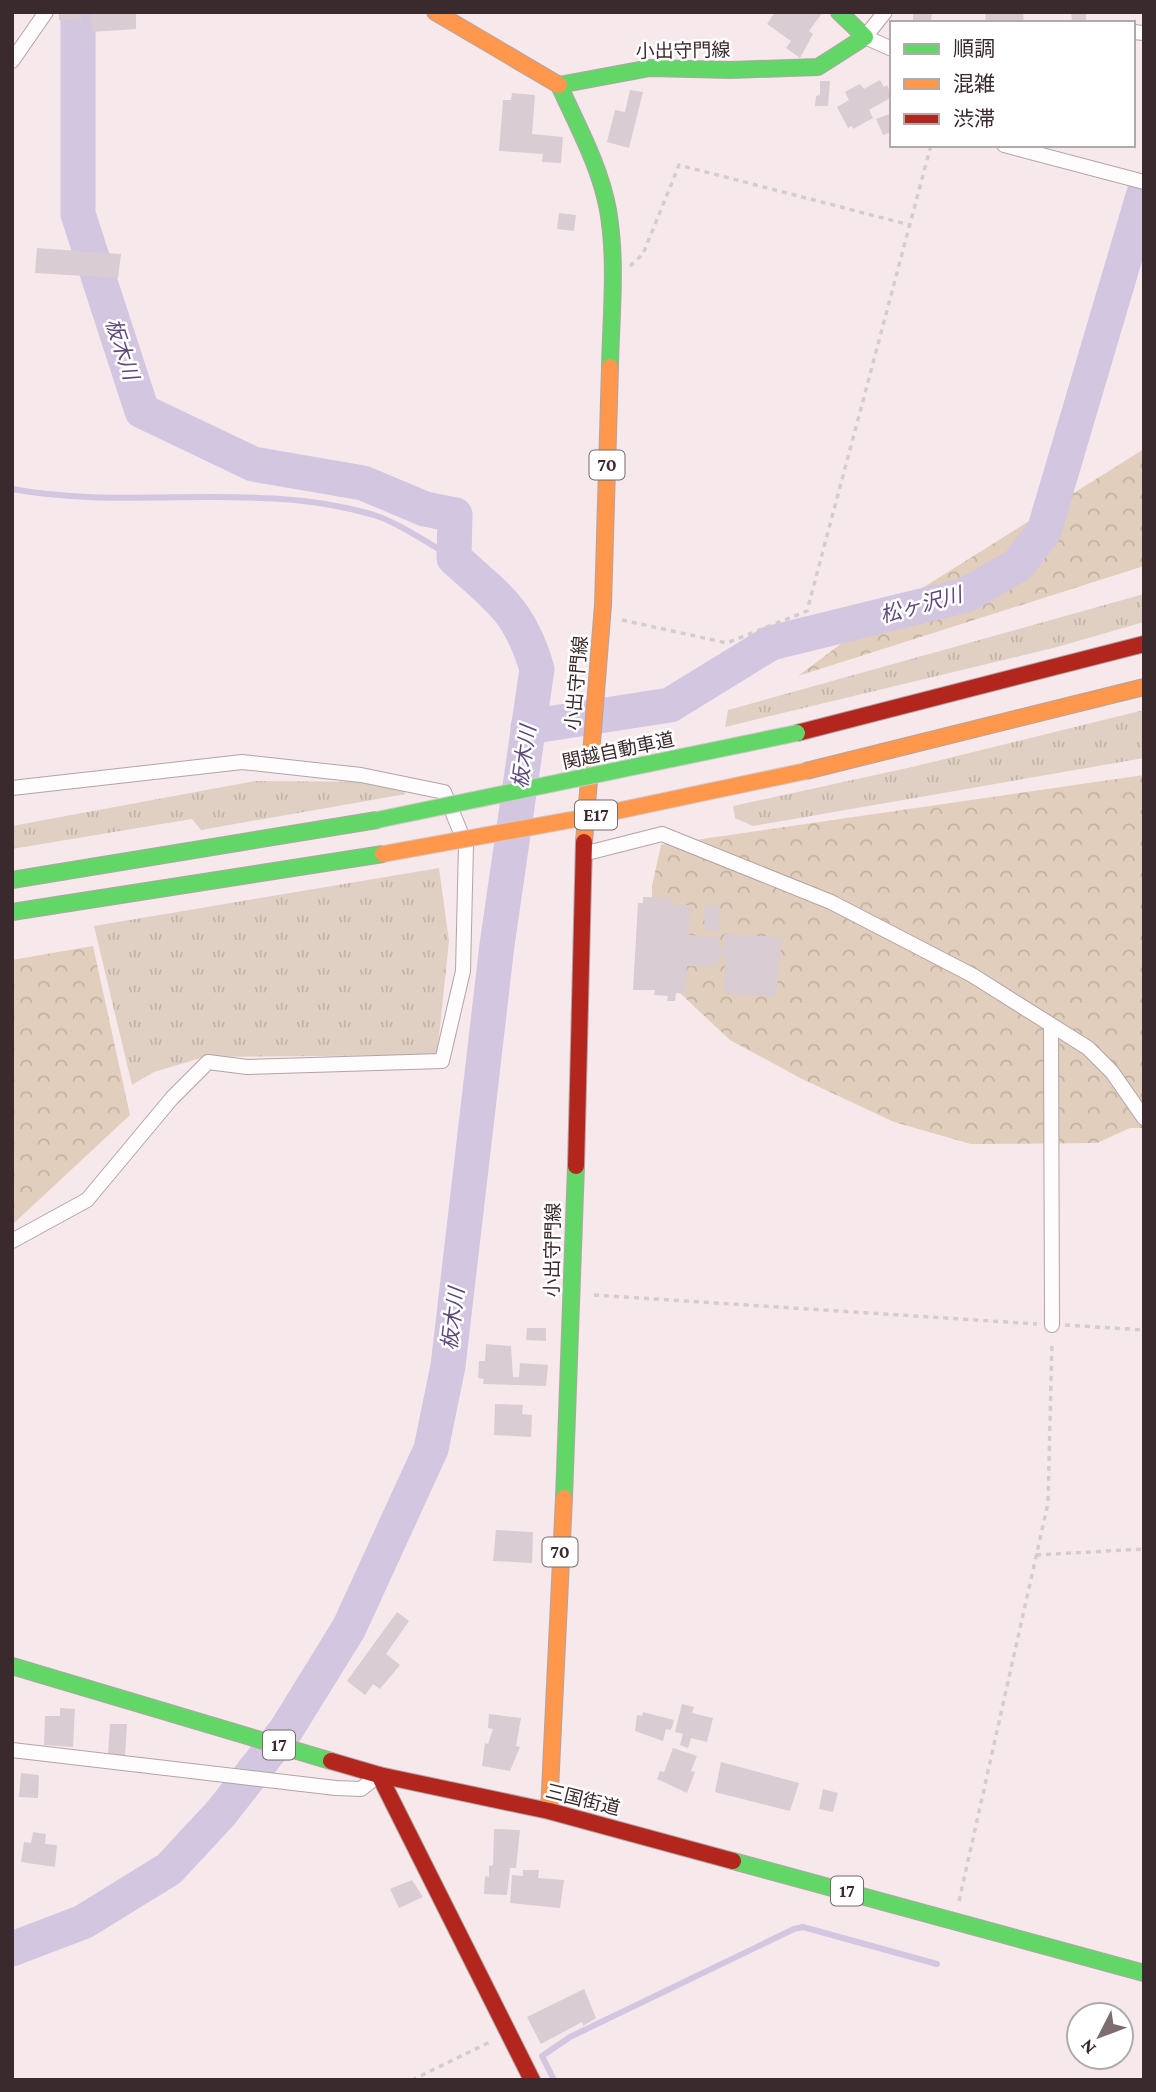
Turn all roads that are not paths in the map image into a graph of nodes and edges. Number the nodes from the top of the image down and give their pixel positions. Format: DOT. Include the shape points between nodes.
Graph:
graph roads {
  1 [pos="46,12"];
  2 [pos="435,12"];
  3 [pos="839,12"];
  4 [pos="885,12"];
  5 [pos="864,37"];
  6 [pos="890,50"];
  7 [pos="12,61"];
  8 [pos="559,85"];
  9 [pos="1012,147"];
  10 [pos="1144,182"];
  11 [pos="1144,644"];
  12 [pos="1144,687"];
  13 [pos="12,788"];
  14 [pos="583,854"];
  15 [pos="12,880"];
  16 [pos="12,912"];
  17 [pos="1051,1026"];
  18 [pos="1144,1118"];
  19 [pos="12,1241"];
  20 [pos="1052,1325"];
  21 [pos="12,1666"];
  22 [pos="12,1751"];
  23 [pos="379,1775"];
  24 [pos="549,1811"];
  25 [pos="1144,1973"];
  26 [pos="532,2080"];
  1 -- 7 [label="street"];
  2 -- 8 [label="main road"];
  3 -- 5 [label="main road"];
  4 -- 5 [label="street"];
  5 -- 6 [label="street"];
  5 -- 8 [label="main road, 小出守門線" via="818,67 650,68"];
  8 -- 14 [label="main road, 小出守門線 / 70" via="593,160 608,212 612,280 602,616"];
  9 -- 10 [label="street"];
  11 -- 15 [label="main road, 関越自動車道 / E17, bridge" via="797,733 377,820"];
  12 -- 16 [label="main road, E17, bridge" via="806,771 598,815"];
  13 -- 19 [label="street" via="242,762 361,775 444,792 466,845 463,971 442,1061 247,1067 208,1062 172,1098 88,1200"];
  14 -- 17 [label="street" via="662,834 831,902 972,975"];
  14 -- 24 [label="main road, 小出守門線 / 70" via="573,1294"];
  17 -- 18 [label="street" via="1088,1048 1112,1072"];
  17 -- 20 [label="street"];
  21 -- 23 [label="main road, 三国街道 / 17"];
  22 -- 23 [label="street" via="336,1788 361,1789"];
  23 -- 24 [label="main road, 三国街道 / 17"];
  23 -- 26 [label="main road"];
  24 -- 25 [label="main road, 三国街道 / 17"];
}
